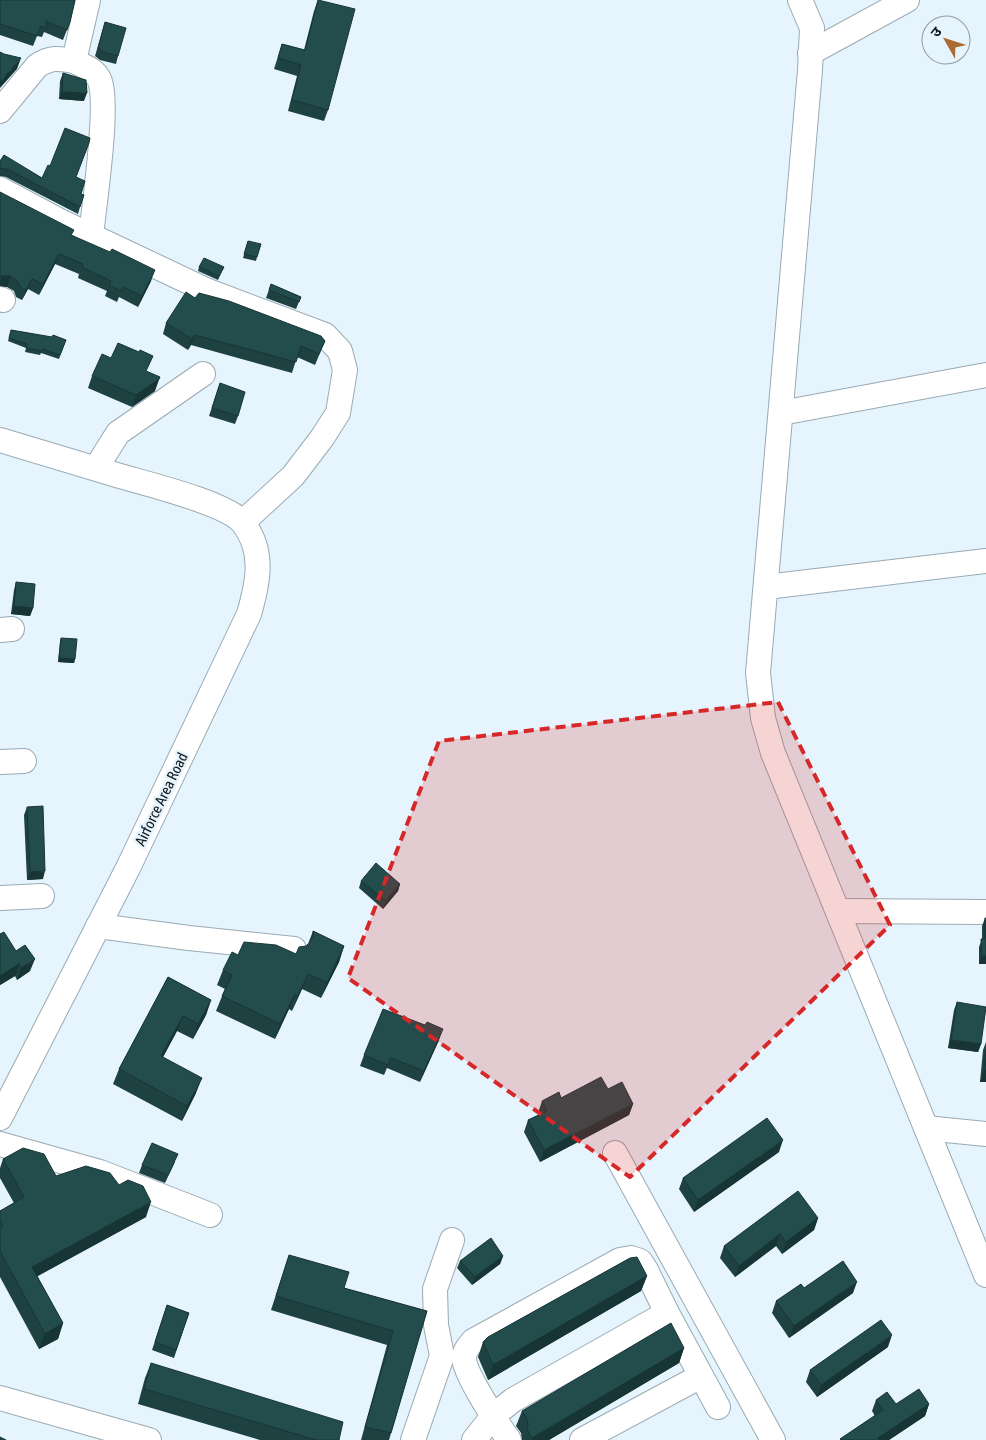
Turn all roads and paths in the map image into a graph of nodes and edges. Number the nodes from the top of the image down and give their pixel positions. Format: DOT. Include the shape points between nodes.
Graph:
graph roads {
  1 [pos="88,0"];
  2 [pos="800,0"];
  3 [pos="907,0"];
  4 [pos="810,53"];
  5 [pos="74,61"];
  6 [pos="0,110"];
  7 [pos="0,189"];
  8 [pos="91,236"];
  9 [pos="203,374"];
  10 [pos="986,376"];
  11 [pos="781,412"];
  12 [pos="0,440"];
  13 [pos="96,468"];
  14 [pos="243,522"];
  15 [pos="986,562"];
  16 [pos="766,587"];
  17 [pos="24,761"];
  18 [pos="0,762"];
  19 [pos="42,896"];
  20 [pos="0,898"];
  21 [pos="838,911"];
  22 [pos="986,912"];
  23 [pos="98,926"];
  24 [pos="294,949"];
  25 [pos="0,1118"];
  26 [pos="926,1128"];
  27 [pos="986,1134"];
  28 [pos="0,1144"];
  29 [pos="614,1153"];
  30 [pos="210,1215"];
  31 [pos="452,1240"];
  32 [pos="986,1275"];
  33 [pos="667,1313"];
  34 [pos="701,1376"];
  35 [pos="0,1398"];
  36 [pos="718,1407"];
  37 [pos="493,1416"];
  38 [pos="149,1440"];
  39 [pos="413,1440"];
  40 [pos="474,1440"];
  41 [pos="509,1440"];
  42 [pos="582,1440"];
  43 [pos="773,1440"];
  1 -- 5 [label="street"];
  2 -- 4 [label="street" via="812,28"];
  3 -- 4 [label="street"];
  4 -- 11 [label="street"];
  5 -- 6 [label="street" via="56,58 45,61"];
  5 -- 8 [label="street" via="90,69 99,79 103,95"];
  7 -- 8 [label="street"];
  8 -- 14 [label="street" via="208,291 325,336 340,351 345,370 338,412 293,476"];
  9 -- 13 [label="street" via="118,433"];
  10 -- 11 [label="street"];
  11 -- 16 [label="street"];
  12 -- 13 [label="street"];
  13 -- 14 [label="street" via="192,497 228,511"];
  14 -- 23 [label="street, Airforce Area Road" via="254,543 258,564 257,586 249,614"];
  15 -- 16 [label="street"];
  16 -- 21 [label="street" via="758,673 763,718"];
  17 -- 18 [label="street"];
  19 -- 20 [label="street"];
  21 -- 22 [label="street"];
  21 -- 26 [label="street"];
  23 -- 24 [label="street"];
  23 -- 25 [label="street, Airforce Area Road"];
  26 -- 27 [label="street"];
  26 -- 32 [label="street"];
  28 -- 30 [label="street" via="100,1172"];
  29 -- 43 [label="street"];
  31 -- 39 [label="street" via="435,1289 436,1325 442,1356"];
  33 -- 34 [label="street"];
  33 -- 37 [label="street" via="513,1400"];
  33 -- 37 [label="street" via="646,1270 640,1261 631,1258 620,1260 473,1341 466,1350 466,1367"];
  34 -- 36 [label="street"];
  34 -- 42 [label="street"];
  35 -- 38 [label="street"];
  37 -- 40 [label="street"];
  37 -- 41 [label="street"];
}
